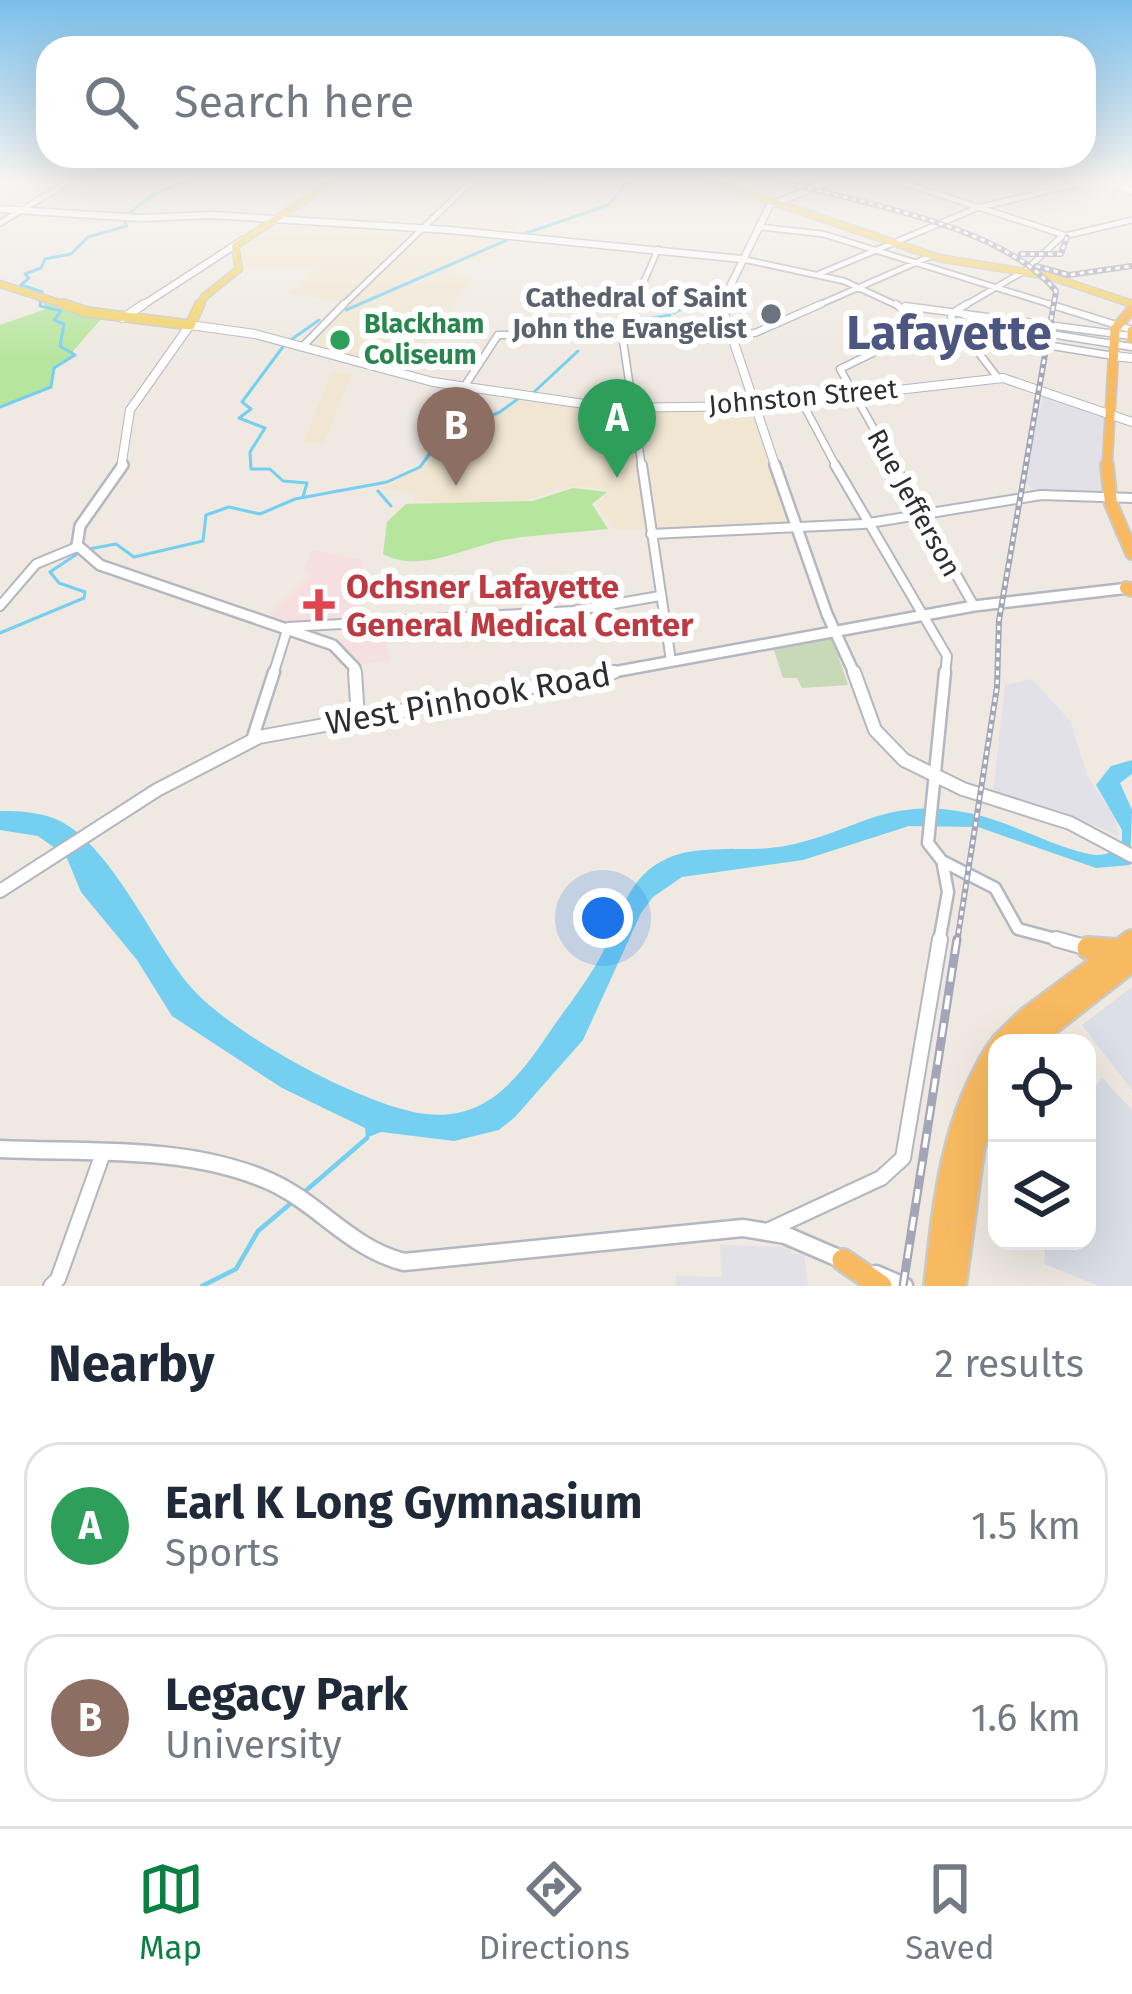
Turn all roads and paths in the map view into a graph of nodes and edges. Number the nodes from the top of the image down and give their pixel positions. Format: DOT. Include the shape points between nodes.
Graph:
graph roads {
  1 [pos="242,241"];
  2 [pos="408,241"];
  3 [pos="579,241"];
  4 [pos="751,241"];
  5 [pos="844,241"];
  6 [pos="887,241"];
  7 [pos="898,241"];
  8 [pos="1060,241"];
  9 [pos="893,243"];
  10 [pos="658,249"];
  11 [pos="873,251"];
  12 [pos="229,252"];
  13 [pos="931,256"];
  14 [pos="742,259"];
  15 [pos="911,264"];
  16 [pos="1024,271"];
  17 [pos="819,274"];
  18 [pos="0,284"];
  19 [pos="856,289"];
  20 [pos="996,290"];
  21 [pos="1132,306"];
  22 [pos="953,312"];
  23 [pos="919,314"];
  24 [pos="123,318"];
  25 [pos="190,325"];
  26 [pos="962,328"];
  27 [pos="929,332"];
  28 [pos="732,333"];
  29 [pos="622,334"];
  30 [pos="1132,336"];
  31 [pos="1115,339"];
  32 [pos="294,345"];
  33 [pos="1132,358"];
  34 [pos="998,378"];
  35 [pos="464,387"];
  36 [pos="854,394"];
  37 [pos="801,400"];
  38 [pos="755,406"];
  39 [pos="634,408"];
  40 [pos="1111,418"];
  41 [pos="1132,422"];
  42 [pos="1107,493"];
  43 [pos="1132,498"];
  44 [pos="921,515"];
  45 [pos="868,524"];
  46 [pos="799,532"];
  47 [pos="651,534"];
  48 [pos="80,551"];
  49 [pos="1132,553"];
  50 [pos="1130,589"];
  51 [pos="660,596"];
  52 [pos="0,606"];
  53 [pos="974,606"];
  54 [pos="827,614"];
  55 [pos="923,615"];
  56 [pos="315,630"];
  57 [pos="836,630"];
  58 [pos="286,632"];
  59 [pos="810,634"];
  60 [pos="671,661"];
  61 [pos="358,718"];
  62 [pos="252,740"];
  63 [pos="934,780"];
  64 [pos="1132,858"];
  65 [pos="947,869"];
  66 [pos="0,891"];
  67 [pos="1130,948"];
  68 [pos="1094,957"];
  69 [pos="1062,1003"];
  70 [pos="1017,1034"];
  71 [pos="1034,1034"];
  72 [pos="988,1064"];
  73 [pos="988,1109"];
  74 [pos="0,1149"];
  75 [pos="102,1156"];
  76 [pos="808,1215"];
  77 [pos="768,1231"];
  78 [pos="940,1235"];
  79 [pos="819,1249"];
  80 [pos="843,1260"];
  81 [pos="938,1278"];
  82 [pos="56,1284"];
  83 [pos="879,1285"];
  84 [pos="904,1286"];
  85 [pos="919,1286"];
  86 [pos="956,1286"];
  1 -- 12 [label="main road"];
  2 -- 32 [label="street"];
  3 -- 10 [label="main road"];
  4 -- 14 [label="main road"];
  5 -- 11 [label="street"];
  6 -- 9 [label="main road"];
  7 -- 9 [label="street"];
  8 -- 16 [label="street"];
  9 -- 11 [label="street"];
  9 -- 13 [label="main road"];
  10 -- 14 [label="main road"];
  10 -- 29 [label="street"];
  11 -- 15 [label="street"];
  11 -- 17 [label="street"];
  12 -- 24 [label="main road"];
  12 -- 25 [label="main road" via="238,270 203,297"];
  13 -- 15 [label="street"];
  13 -- 16 [label="main road"];
  14 -- 17 [label="street"];
  14 -- 28 [label="main road" via="720,300"];
  15 -- 19 [label="street"];
  15 -- 20 [label="street"];
  16 -- 20 [label="street"];
  16 -- 21 [label="main road"];
  17 -- 19 [label="street"];
  18 -- 24 [label="main road, Johnston Street"];
  19 -- 23 [label="street"];
  19 -- 28 [label="street" via="760,331"];
  20 -- 22 [label="street"];
  20 -- 31 [label="street" via="1058,304"];
  21 -- 31 [label="highway"];
  22 -- 23 [label="street"];
  22 -- 26 [label="street"];
  22 -- 31 [label="street"];
  22 -- 31 [label="street"];
  23 -- 27 [label="street"];
  24 -- 25 [label="main road, Johnston Street"];
  25 -- 32 [label="main road, Johnston Street"];
  25 -- 48 [label="main road" via="130,410 123,466 80,526"];
  26 -- 27 [label="street, Rue Jefferson"];
  26 -- 31 [label="street, Rue Jefferson" via="1013,339"];
  26 -- 34 [label="street"];
  27 -- 36 [label="street, Rue Jefferson" via="841,368"];
  28 -- 29 [label="street"];
  28 -- 38 [label="main road"];
  29 -- 35 [label="street" via="499,335"];
  29 -- 39 [label="street"];
  30 -- 31 [label="street"];
  30 -- 31 [label="street"];
  31 -- 33 [label="main road"];
  31 -- 40 [label="highway"];
  32 -- 35 [label="main road, Johnston Street"];
  34 -- 36 [label="main road, Johnston Street"];
  34 -- 40 [label="main road, Johnston Street" via="1042,387"];
  35 -- 39 [label="main road, Johnston Street"];
  36 -- 37 [label="main road, Johnston Street"];
  36 -- 44 [label="street, Rue Jefferson"];
  37 -- 38 [label="main road, Johnston Street"];
  37 -- 45 [label="street"];
  38 -- 39 [label="main road, Johnston Street"];
  38 -- 46 [label="main road"];
  39 -- 47 [label="street"];
  40 -- 41 [label="main road, Johnston Street"];
  40 -- 42 [label="highway"];
  42 -- 43 [label="street"];
  42 -- 44 [label="street" via="1019,495"];
  42 -- 49 [label="highway"];
  44 -- 45 [label="street"];
  44 -- 53 [label="street, Rue Jefferson"];
  45 -- 46 [label="street"];
  45 -- 55 [label="street"];
  46 -- 47 [label="street"];
  46 -- 54 [label="main road"];
  47 -- 51 [label="street"];
  48 -- 52 [label="street" via="36,564"];
  48 -- 58 [label="main road" via="100,566"];
  50 -- 53 [label="main road, West Pinhook Road"];
  51 -- 56 [label="street"];
  51 -- 60 [label="street"];
  53 -- 55 [label="main road, West Pinhook Road"];
  54 -- 57 [label="main road"];
  54 -- 59 [label="main road"];
  55 -- 57 [label="main road, West Pinhook Road"];
  55 -- 63 [label="street" via="948,664"];
  56 -- 58 [label="main road"];
  56 -- 61 [label="main road" via="353,666"];
  57 -- 59 [label="main road, West Pinhook Road"];
  57 -- 63 [label="main road" via="874,733 893,758"];
  58 -- 62 [label="street"];
  59 -- 60 [label="main road, West Pinhook Road"];
  60 -- 61 [label="main road, West Pinhook Road"];
  61 -- 62 [label="main road, West Pinhook Road"];
  62 -- 66 [label="main road, West Pinhook Road"];
  63 -- 64 [label="main road" via="1041,812"];
  63 -- 65 [label="street" via="928,844"];
  65 -- 68 [label="street" via="997,890 1018,929"];
  65 -- 76 [label="street" via="904,1154 888,1174"];
  67 -- 68 [label="highway"];
  67 -- 69 [label="highway" via="1071,1013 1073,1028"];
  68 -- 69 [label="highway"];
  69 -- 70 [label="highway"];
  69 -- 71 [label="highway"];
  72 -- 78 [label="highway" via="959,1122"];
  73 -- 86 [label="highway" via="974,1146"];
  74 -- 75 [label="main road"];
  75 -- 77 [label="main road" via="222,1166 296,1197 356,1246 412,1262"];
  75 -- 82 [label="street"];
  76 -- 77 [label="street"];
  76 -- 79 [label="street" via="804,1232"];
  77 -- 79 [label="main road"];
  78 -- 81 [label="highway"];
  78 -- 85 [label="highway" via="932,1273"];
  79 -- 80 [label="main road"];
  80 -- 83 [label="highway"];
  80 -- 84 [label="main road"];
}
